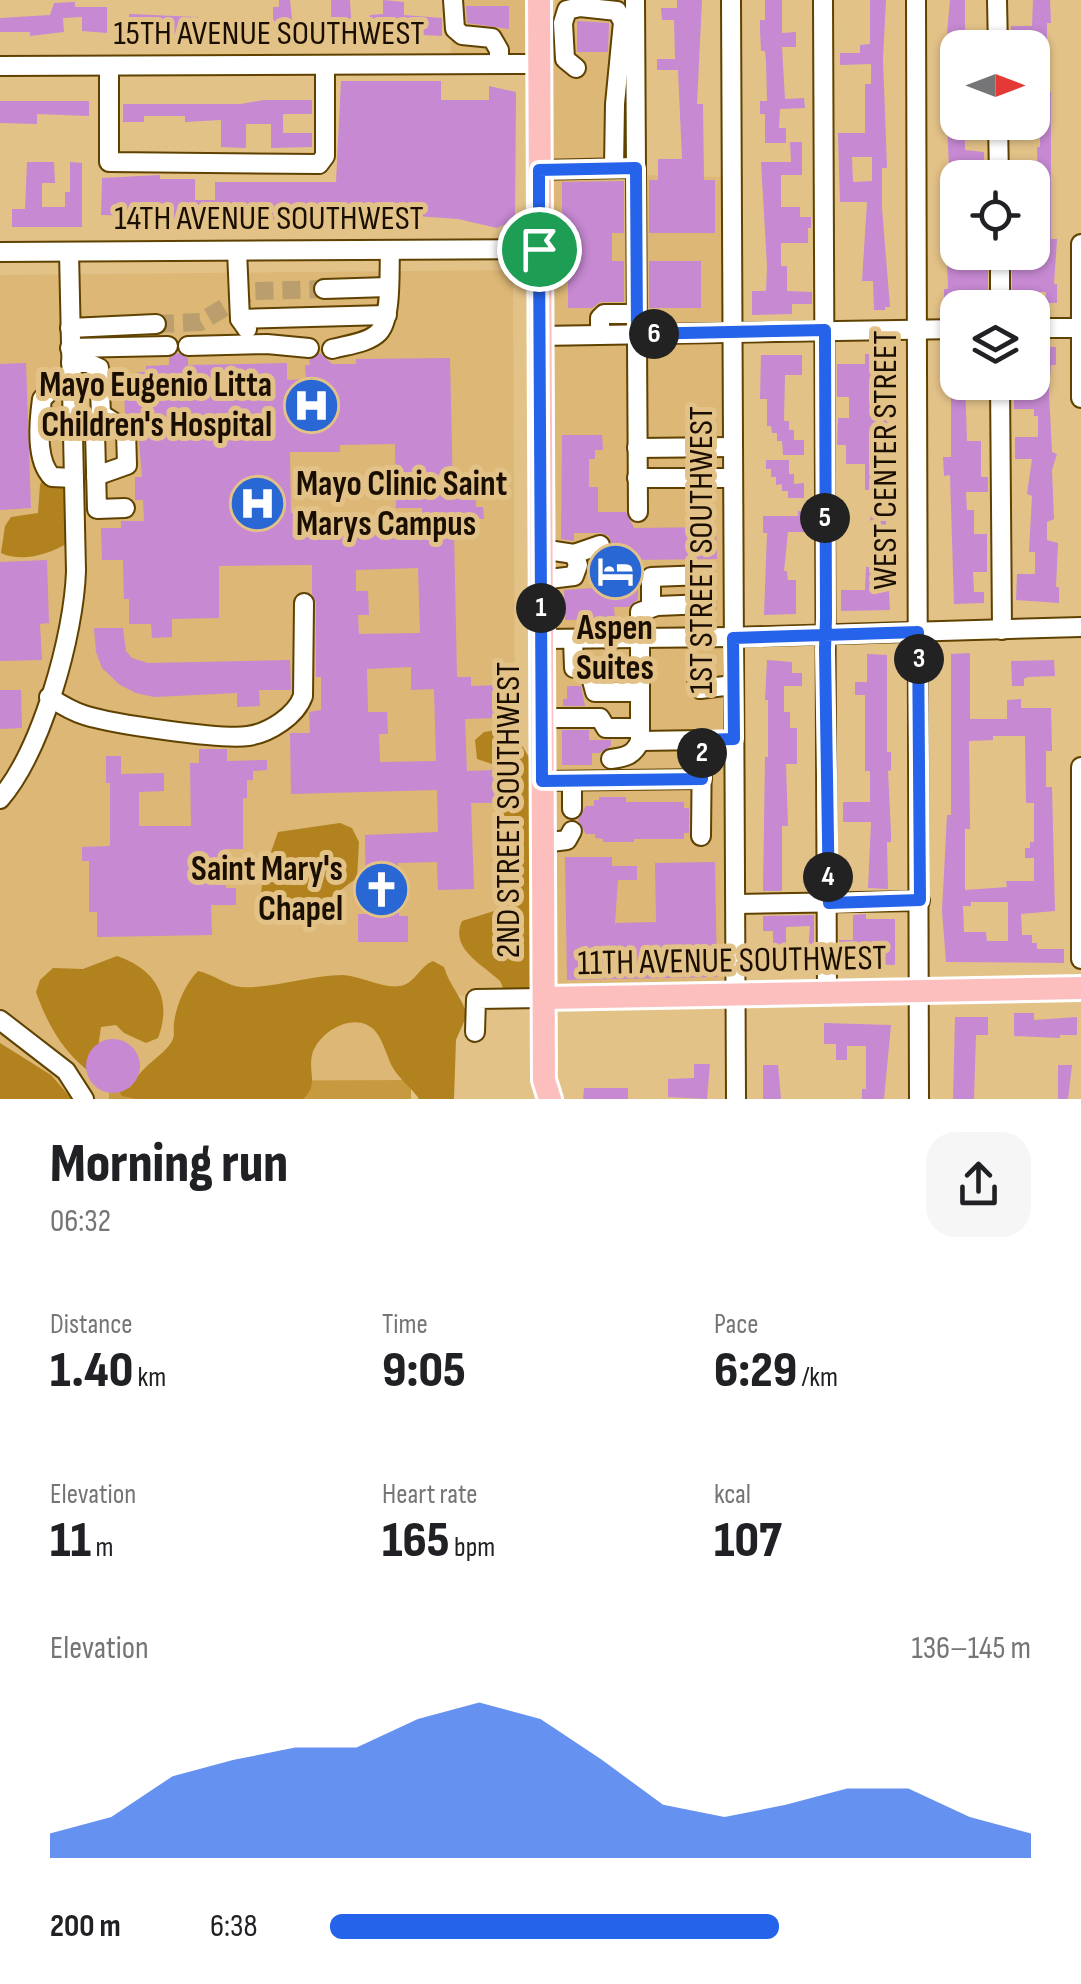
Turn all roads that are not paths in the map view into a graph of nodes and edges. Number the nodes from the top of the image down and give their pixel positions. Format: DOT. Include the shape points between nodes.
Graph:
graph roads {
  1 [pos="453,0"];
  2 [pos="539,0"];
  3 [pos="731,0"];
  4 [pos="823,0"];
  5 [pos="916,0"];
  6 [pos="997,0"];
  7 [pos="631,7"];
  8 [pos="998,30"];
  9 [pos="499,64"];
  10 [pos="538,64"];
  11 [pos="325,65"];
  12 [pos="0,66"];
  13 [pos="109,66"];
  14 [pos="576,68"];
  15 [pos="614,168"];
  16 [pos="636,168"];
  17 [pos="539,170"];
  18 [pos="1081,244"];
  19 [pos="539,249"];
  20 [pos="390,250"];
  21 [pos="0,252"];
  22 [pos="69,252"];
  23 [pos="238,252"];
  24 [pos="388,287"];
  25 [pos="324,289"];
  26 [pos="387,315"];
  27 [pos="240,319"];
  28 [pos="70,324"];
  29 [pos="156,324"];
  30 [pos="637,328"];
  31 [pos="1050,328"];
  32 [pos="1081,328"];
  33 [pos="917,329"];
  34 [pos="940,329"];
  35 [pos="825,330"];
  36 [pos="733,332"];
  37 [pos="540,336"];
  38 [pos="267,344"];
  39 [pos="168,346"];
  40 [pos="188,346"];
  41 [pos="309,348"];
  42 [pos="332,348"];
  43 [pos="71,356"];
  44 [pos="71,389"];
  45 [pos="1081,398"];
  46 [pos="1000,400"];
  47 [pos="101,414"];
  48 [pos="733,446"];
  49 [pos="638,448"];
  50 [pos="96,476"];
  51 [pos="73,478"];
  52 [pos="637,478"];
  53 [pos="733,478"];
  54 [pos="126,508"];
  55 [pos="638,512"];
  56 [pos="600,546"];
  57 [pos="541,549"];
  58 [pos="574,554"];
  59 [pos="541,580"];
  60 [pos="304,603"];
  61 [pos="652,607"];
  62 [pos="1081,628"];
  63 [pos="1002,630"];
  64 [pos="918,632"];
  65 [pos="825,635"];
  66 [pos="640,638"];
  67 [pos="733,638"];
  68 [pos="542,639"];
  69 [pos="573,639"];
  70 [pos="589,668"];
  71 [pos="640,668"];
  72 [pos="701,685"];
  73 [pos="733,685"];
  74 [pos="640,692"];
  75 [pos="49,696"];
  76 [pos="543,718"];
  77 [pos="640,735"];
  78 [pos="734,739"];
  79 [pos="702,740"];
  80 [pos="611,759"];
  81 [pos="1081,768"];
  82 [pos="702,779"];
  83 [pos="542,781"];
  84 [pos="572,781"];
  85 [pos="0,799"];
  86 [pos="572,809"];
  87 [pos="572,831"];
  88 [pos="702,836"];
  89 [pos="543,843"];
  90 [pos="920,900"];
  91 [pos="829,903"];
  92 [pos="736,904"];
  93 [pos="1081,959"];
  94 [pos="1081,988"];
  95 [pos="920,992"];
  96 [pos="827,994"];
  97 [pos="737,996"];
  98 [pos="544,998"];
  99 [pos="0,1020"];
  100 [pos="476,1032"];
  101 [pos="544,1093"];
  102 [pos="84,1099"];
  103 [pos="736,1099"];
  104 [pos="919,1099"];
  1 -- 9 [label="street" via="455,29 492,38"];
  2 -- 10 [label="main road, 2ND STREET SOUTHWEST"];
  3 -- 36 [label="street, 1ST STREET SOUTHWEST"];
  4 -- 35 [label="street"];
  5 -- 33 [label="street, WEST CENTER STREET"];
  6 -- 8 [label="street"];
  7 -- 14 [label="street" via="566,10 565,59"];
  7 -- 15 [label="street" via="614,104"];
  7 -- 16 [label="street"];
  9 -- 10 [label="street, 15TH AVENUE SOUTHWEST"];
  9 -- 11 [label="street, 15TH AVENUE SOUTHWEST"];
  10 -- 17 [label="main road, 2ND STREET SOUTHWEST"];
  11 -- 13 [label="street, 15TH AVENUE SOUTHWEST"];
  11 -- 13 [label="street" via="325,156 319,164 109,162"];
  12 -- 13 [label="street, 15TH AVENUE SOUTHWEST"];
  15 -- 16 [label="street"];
  15 -- 17 [label="street"];
  16 -- 30 [label="street"];
  17 -- 19 [label="main road, 2ND STREET SOUTHWEST"];
  18 -- 32 [label="street"];
  19 -- 20 [label="street, 14TH AVENUE SOUTHWEST"];
  19 -- 37 [label="main road, 2ND STREET SOUTHWEST"];
  20 -- 23 [label="street, 14TH AVENUE SOUTHWEST"];
  20 -- 24 [label="street"];
  21 -- 22 [label="street, 14TH AVENUE SOUTHWEST"];
  22 -- 23 [label="street, 14TH AVENUE SOUTHWEST"];
  22 -- 28 [label="street"];
  23 -- 27 [label="street"];
  24 -- 25 [label="street"];
  24 -- 26 [label="street"];
  26 -- 27 [label="street"];
  26 -- 42 [label="street" via="374,336"];
  27 -- 38 [label="street"];
  28 -- 29 [label="street"];
  28 -- 43 [label="street"];
  30 -- 36 [label="street"];
  30 -- 37 [label="street"];
  30 -- 49 [label="street"];
  31 -- 32 [label="street"];
  32 -- 45 [label="street"];
  33 -- 34 [label="street"];
  33 -- 35 [label="street"];
  33 -- 64 [label="street, WEST CENTER STREET"];
  35 -- 36 [label="street"];
  35 -- 65 [label="street"];
  36 -- 48 [label="street, 1ST STREET SOUTHWEST"];
  37 -- 57 [label="main road, 2ND STREET SOUTHWEST"];
  38 -- 40 [label="street"];
  38 -- 41 [label="street"];
  39 -- 43 [label="street"];
  43 -- 44 [label="street"];
  43 -- 47 [label="street" via="98,368"];
  44 -- 51 [label="street"];
  44 -- 51 [label="street" via="42,398 41,453 52,477"];
  46 -- 63 [label="street"];
  47 -- 50 [label="street"];
  47 -- 50 [label="street" via="126,430 127,465"];
  48 -- 49 [label="street"];
  48 -- 53 [label="street, 1ST STREET SOUTHWEST"];
  49 -- 52 [label="street"];
  50 -- 54 [label="street" via="97,509"];
  51 -- 75 [label="street" via="75,597"];
  52 -- 53 [label="street"];
  52 -- 55 [label="street"];
  53 -- 67 [label="street, 1ST STREET SOUTHWEST"];
  56 -- 58 [label="street"];
  57 -- 58 [label="street"];
  57 -- 59 [label="main road, 2ND STREET SOUTHWEST"];
  58 -- 59 [label="street" via="574,576"];
  59 -- 68 [label="main road, 2ND STREET SOUTHWEST"];
  60 -- 75 [label="street" via="303,696 300,706 267,730 224,736 100,719"];
  61 -- 66 [label="street" via="640,612"];
  62 -- 63 [label="street"];
  63 -- 64 [label="street"];
  64 -- 65 [label="street"];
  64 -- 90 [label="street, WEST CENTER STREET"];
  65 -- 67 [label="street"];
  65 -- 91 [label="street"];
  66 -- 67 [label="street"];
  66 -- 69 [label="street"];
  66 -- 71 [label="street"];
  67 -- 73 [label="street, 1ST STREET SOUTHWEST"];
  68 -- 69 [label="street"];
  68 -- 76 [label="main road, 2ND STREET SOUTHWEST"];
  69 -- 70 [label="street" via="574,668"];
  70 -- 71 [label="street"];
  70 -- 74 [label="street" via="594,692"];
  71 -- 74 [label="street"];
  72 -- 73 [label="street"];
  73 -- 78 [label="street, 1ST STREET SOUTHWEST"];
  74 -- 77 [label="street"];
  75 -- 85 [label="street" via="20,772"];
  76 -- 77 [label="street" via="600,718 606,728"];
  76 -- 83 [label="main road, 2ND STREET SOUTHWEST"];
  77 -- 79 [label="street"];
  77 -- 80 [label="street" via="636,751"];
  78 -- 79 [label="street"];
  78 -- 92 [label="street, 1ST STREET SOUTHWEST"];
  79 -- 82 [label="street"];
  81 -- 93 [label="street"];
  82 -- 84 [label="street"];
  82 -- 88 [label="street"];
  83 -- 84 [label="street"];
  83 -- 89 [label="main road, 2ND STREET SOUTHWEST"];
  84 -- 86 [label="street"];
  87 -- 89 [label="street" via="567,840"];
  89 -- 98 [label="main road, 2ND STREET SOUTHWEST"];
  90 -- 91 [label="street"];
  90 -- 95 [label="street, WEST CENTER STREET"];
  91 -- 92 [label="street"];
  91 -- 96 [label="street"];
  92 -- 97 [label="street, 1ST STREET SOUTHWEST"];
  94 -- 95 [label="main road, 11TH AVENUE SOUTHWEST"];
  95 -- 96 [label="main road, 11TH AVENUE SOUTHWEST"];
  95 -- 104 [label="street, WEST CENTER STREET"];
  96 -- 97 [label="main road, 11TH AVENUE SOUTHWEST"];
  97 -- 98 [label="main road, 11TH AVENUE SOUTHWEST"];
  97 -- 103 [label="street, 1ST STREET SOUTHWEST"];
  98 -- 100 [label="street" via="476,999"];
  98 -- 101 [label="main road, 2ND STREET SOUTHWEST"];
  99 -- 102 [label="street" via="66,1071"];
}
